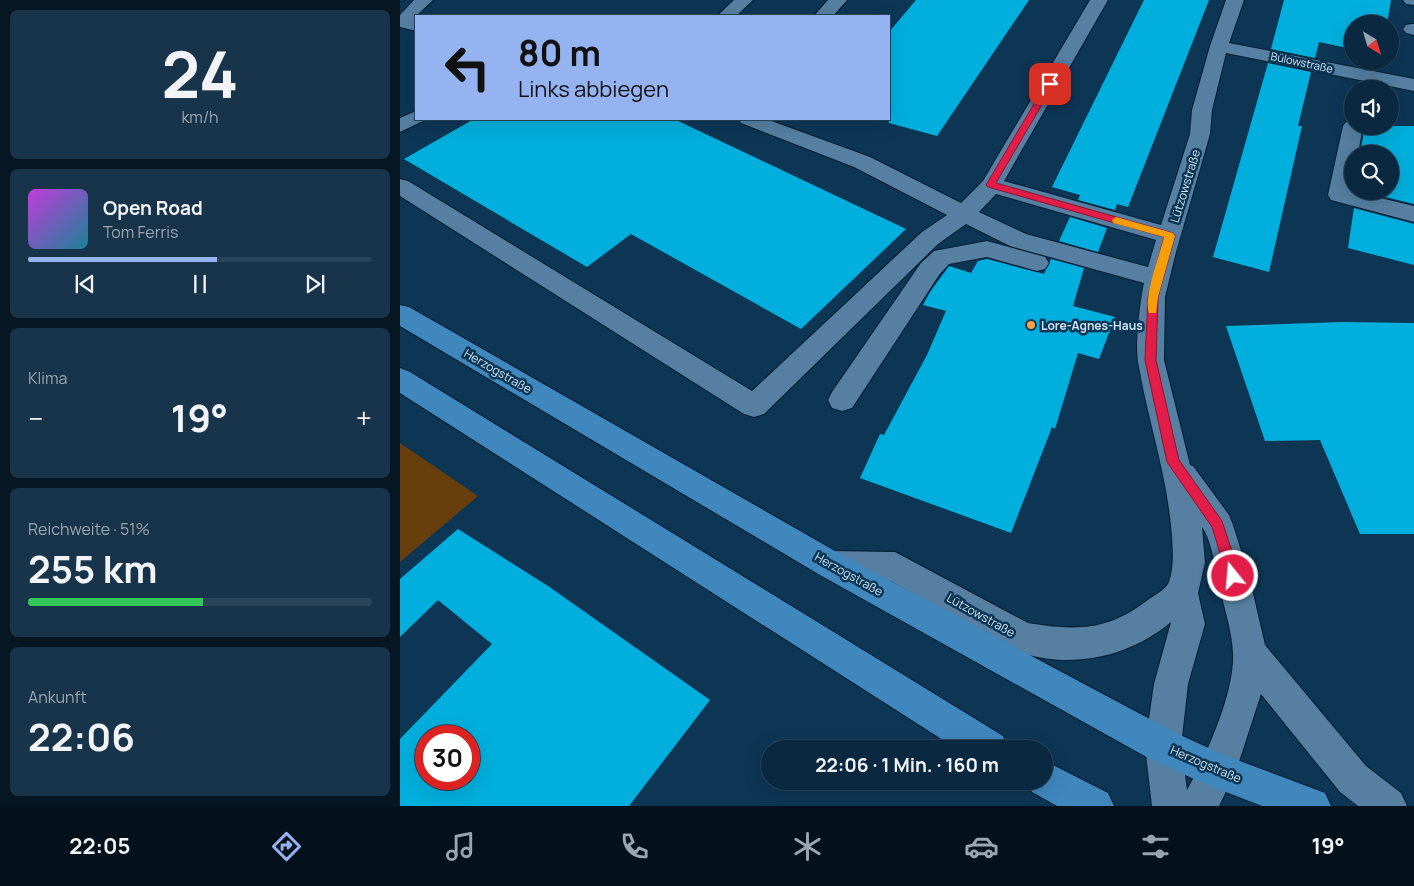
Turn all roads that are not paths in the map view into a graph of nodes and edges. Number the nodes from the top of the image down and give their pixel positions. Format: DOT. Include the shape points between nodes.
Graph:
graph roads {
  1 [pos="424,0"];
  2 [pos="744,0"];
  3 [pos="838,0"];
  4 [pos="1100,0"];
  5 [pos="1235,0"];
  6 [pos="727,15"];
  7 [pos="824,15"];
  8 [pos="415,26"];
  9 [pos="1219,46"];
  10 [pos="1353,80"];
  11 [pos="1399,84"];
  12 [pos="1414,85"];
  13 [pos="415,118"];
  14 [pos="751,120"];
  15 [pos="400,126"];
  16 [pos="1351,135"];
  17 [pos="991,185"];
  18 [pos="400,186"];
  19 [pos="964,214"];
  20 [pos="1414,214"];
  21 [pos="1170,236"];
  22 [pos="1156,288"];
  23 [pos="400,314"];
  24 [pos="400,380"];
  25 [pos="842,400"];
  26 [pos="1173,462"];
  27 [pos="831,565"];
  28 [pos="1182,593"];
  29 [pos="1250,653"];
  30 [pos="976,740"];
  31 [pos="1163,746"];
  32 [pos="1218,771"];
  33 [pos="1053,783"];
  34 [pos="1095,806"];
  35 [pos="1171,806"];
  36 [pos="1200,806"];
  37 [pos="1312,806"];
  38 [pos="1388,806"];
  1 -- 8 [label="street" via="403,22"];
  2 -- 6 [label="street"];
  3 -- 7 [label="street"];
  4 -- 17 [label="street"];
  5 -- 9 [label="street, Lützowstraße"];
  9 -- 10 [label="street, Bülowstraße"];
  9 -- 21 [label="street, Lützowstraße" via="1202,110 1200,134"];
  11 -- 12 [label="street, Bülowstraße"];
  13 -- 15 [label="street"];
  14 -- 19 [label="street" via="862,162"];
  16 -- 20 [label="street" via="1339,195"];
  17 -- 19 [label="street"];
  17 -- 21 [label="street"];
  18 -- 19 [label="street" via="754,406 930,238"];
  19 -- 22 [label="street" via="1018,240"];
  21 -- 22 [label="street, Lützowstraße"];
  22 -- 25 [label="street" via="987,249 942,257 930,269"];
  22 -- 26 [label="street, Lützowstraße" via="1151,360"];
  23 -- 27 [label="main road, Herzogstraße"];
  24 -- 30 [label="main road"];
  26 -- 28 [label="street, Lützowstraße" via="1185,506 1190,563"];
  26 -- 29 [label="street, Lützowstraße" via="1218,525"];
  27 -- 28 [label="street, Lützowstraße" via="895,567 1023,638 1051,643 1083,644 1129,632"];
  27 -- 31 [label="main road, Herzogstraße"];
  28 -- 31 [label="street, Lützowstraße" via="1188,624 1171,684"];
  29 -- 32 [label="street, Lützowstraße" via="1248,683"];
  29 -- 38 [label="street, Lützowstraße" via="1325,748 1354,779"];
  31 -- 32 [label="main road, Herzogstraße"];
  31 -- 35 [label="street, Lützowstraße"];
  32 -- 36 [label="street, Lützowstraße"];
  32 -- 37 [label="main road, Herzogstraße"];
  33 -- 34 [label="main road"];
}
